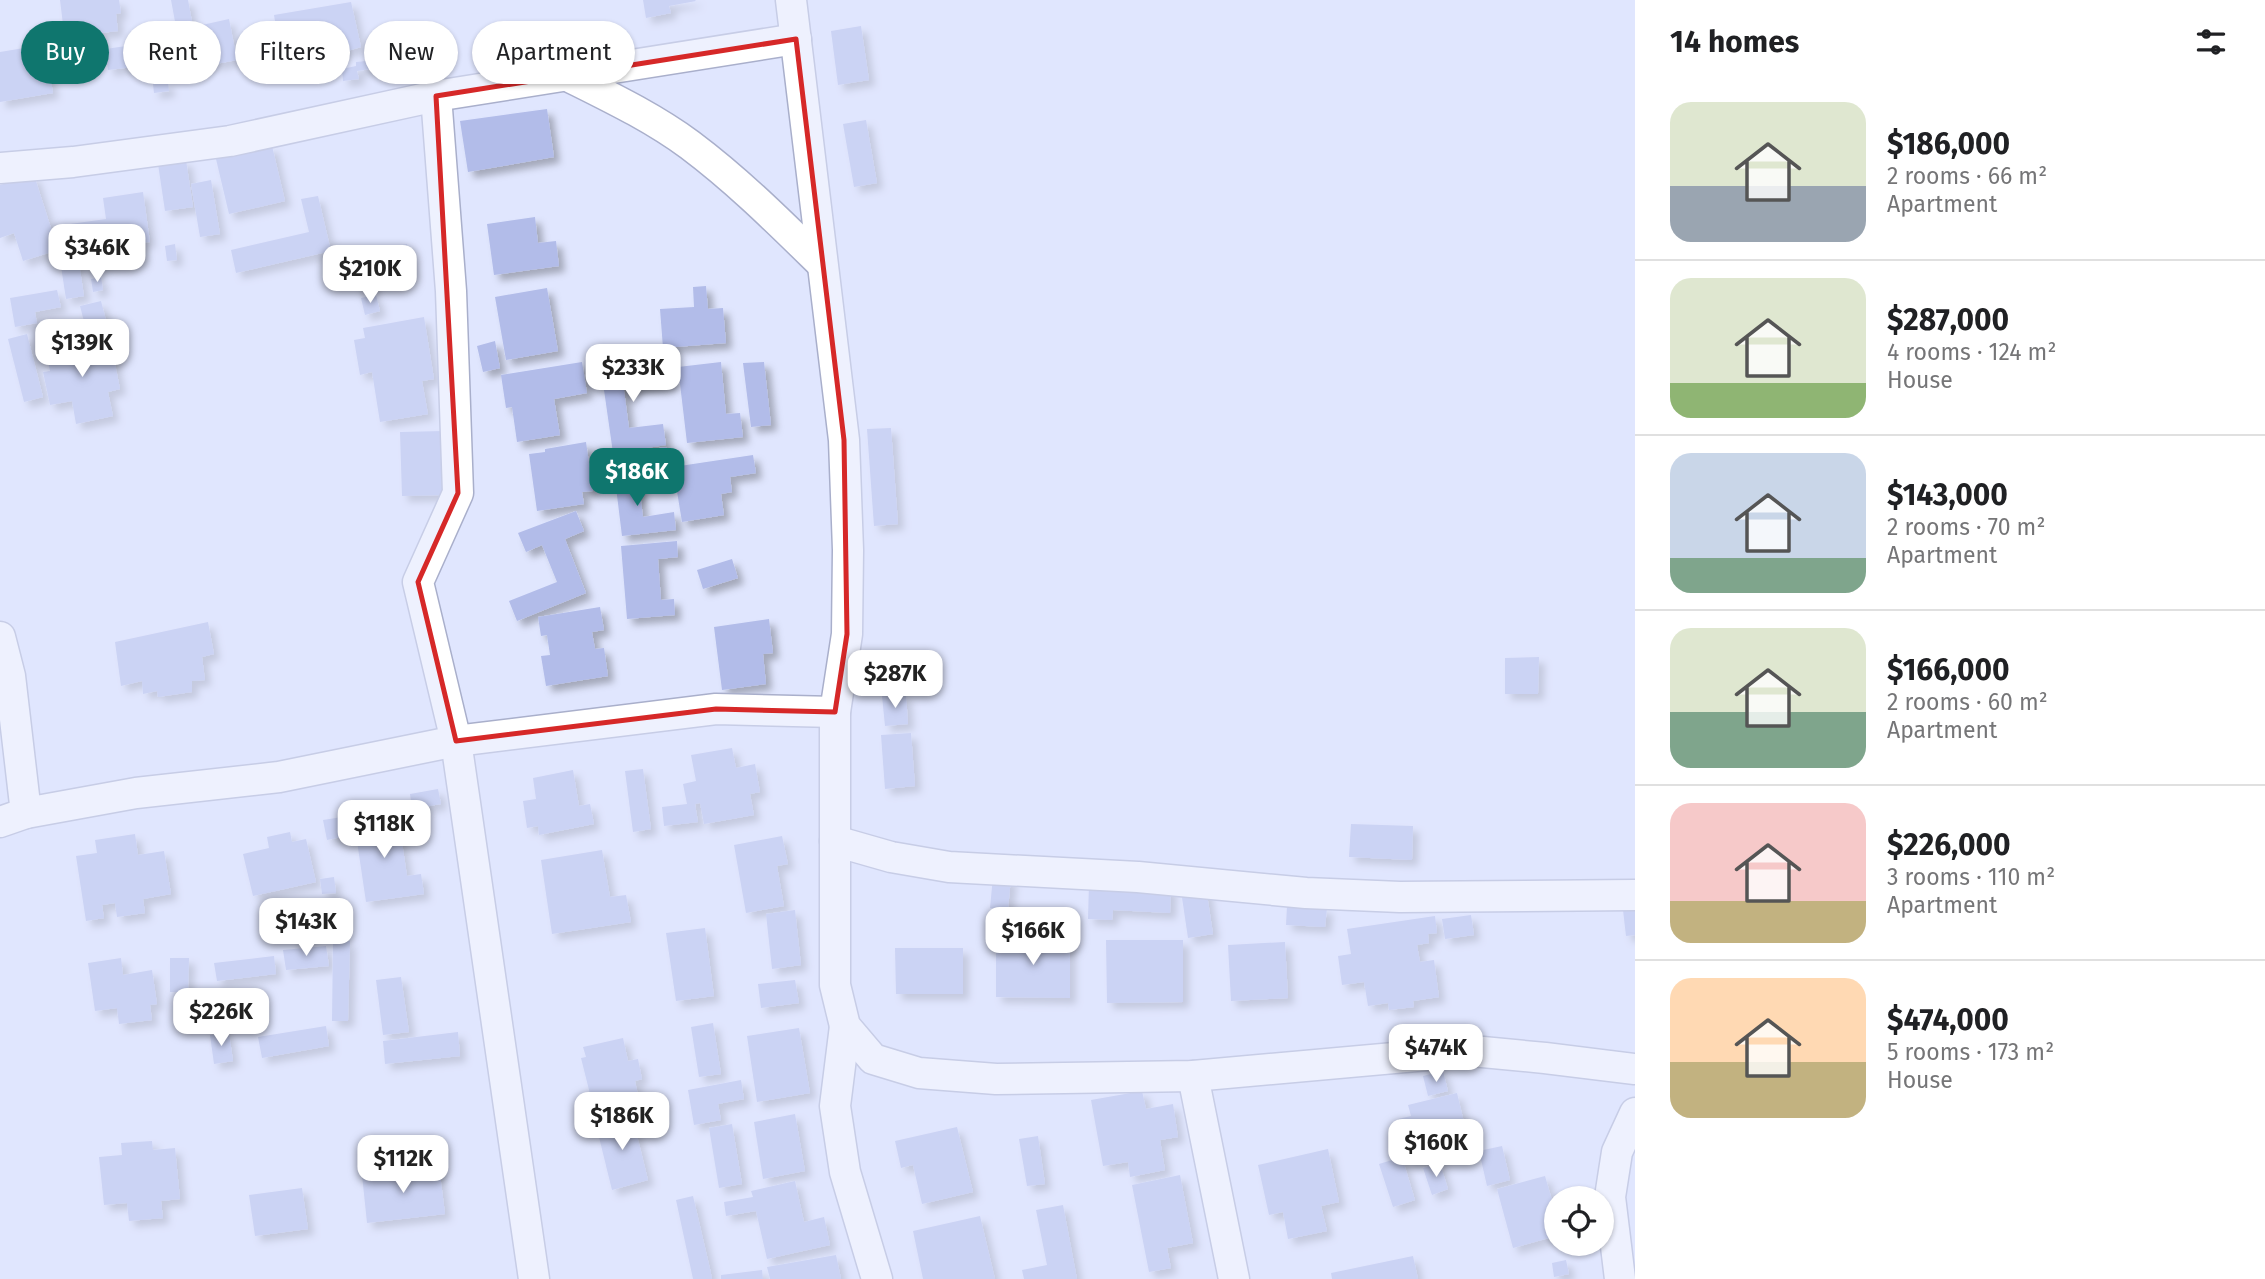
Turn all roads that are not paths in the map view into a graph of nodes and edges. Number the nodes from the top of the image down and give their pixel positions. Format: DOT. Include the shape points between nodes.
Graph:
graph roads {
  1 [pos="790,0"];
  2 [pos="796,39"];
  3 [pos="635,65"];
  4 [pos="515,84"];
  5 [pos="584,84"];
  6 [pos="436,96"];
  7 [pos="0,168"];
  8 [pos="822,264"];
  9 [pos="0,637"];
  10 [pos="835,712"];
  11 [pos="456,741"];
  12 [pos="13,818"];
  13 [pos="835,841"];
  14 [pos="1635,895"];
  15 [pos="845,1026"];
  16 [pos="1635,1069"];
  17 [pos="1194,1076"];
  18 [pos="1635,1113"];
  19 [pos="534,1279"];
  20 [pos="877,1279"];
  21 [pos="1234,1279"];
  22 [pos="1620,1279"];
  1 -- 2 [label="street"];
  2 -- 3 [label="street"];
  2 -- 8 [label="street"];
  4 -- 6 [label="street"];
  5 -- 8 [label="street" via="688,144 744,188"];
  6 -- 7 [label="street" via="230,141"];
  6 -- 11 [label="street" via="451,291 458,492 418,582"];
  8 -- 10 [label="street" via="844,440 848,550 847,634"];
  9 -- 12 [label="street" via="10,676"];
  10 -- 11 [label="street" via="716,709"];
  10 -- 13 [label="street"];
  11 -- 12 [label="street" via="279,777 136,793"];
  11 -- 19 [label="street"];
  13 -- 14 [label="street" via="949,867 1138,877 1306,893"];
  13 -- 15 [label="street" via="835,985"];
  15 -- 17 [label="street" via="873,1059 919,1073 996,1079"];
  15 -- 20 [label="street" via="835,1106 845,1172"];
  16 -- 17 [label="street" via="1472,1051"];
  17 -- 21 [label="street"];
  18 -- 22 [label="street" via="1617,1152 1610,1197"];
}
